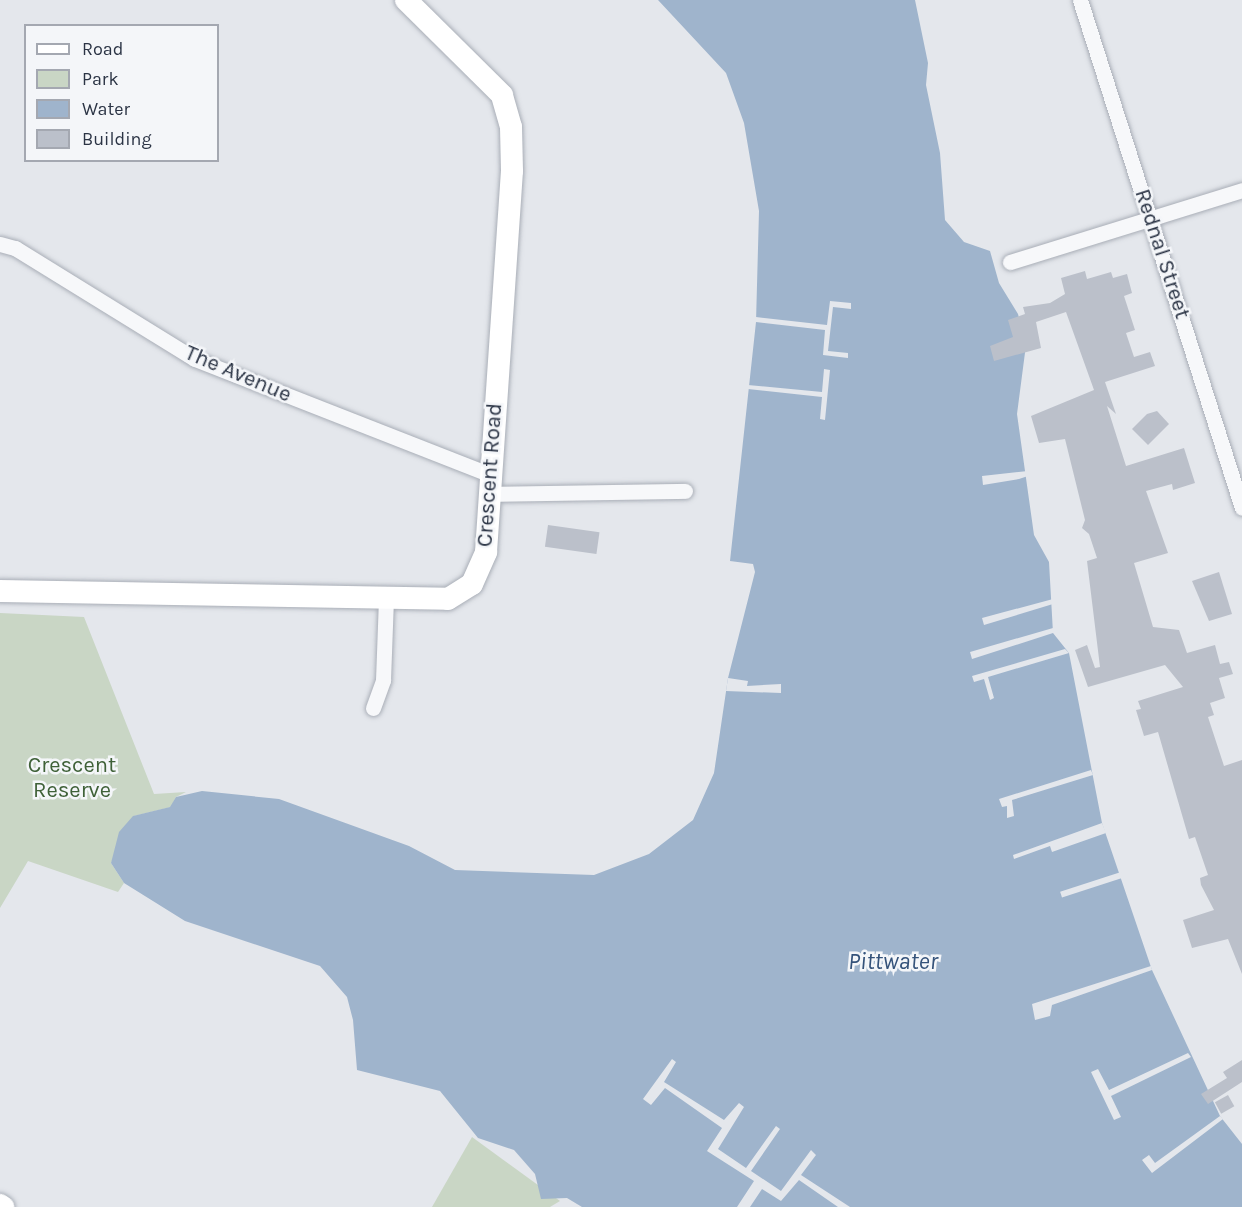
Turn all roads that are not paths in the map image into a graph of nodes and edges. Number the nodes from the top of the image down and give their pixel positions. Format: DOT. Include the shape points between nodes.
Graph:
graph roads {
  1 [pos="406,0"];
  2 [pos="1080,0"];
  3 [pos="1242,190"];
  4 [pos="1151,218"];
  5 [pos="0,244"];
  6 [pos="1010,262"];
  7 [pos="490,484"];
  8 [pos="685,491"];
  9 [pos="1242,507"];
  10 [pos="0,591"];
  11 [pos="386,599"];
  12 [pos="373,708"];
  1 -- 7 [label="street, Crescent Road" via="502,95 511,127 512,171"];
  2 -- 4 [label="street, Rednal Street"];
  3 -- 4 [label="street"];
  4 -- 6 [label="street"];
  4 -- 9 [label="street, Rednal Street"];
  5 -- 7 [label="street, The Avenue" via="15,248 195,359"];
  7 -- 8 [label="street, The Avenue"];
  7 -- 11 [label="street, Crescent Road" via="486,552 472,584 448,598"];
  10 -- 11 [label="street, Crescent Road"];
  11 -- 12 [label="street" via="383,680"];
}
